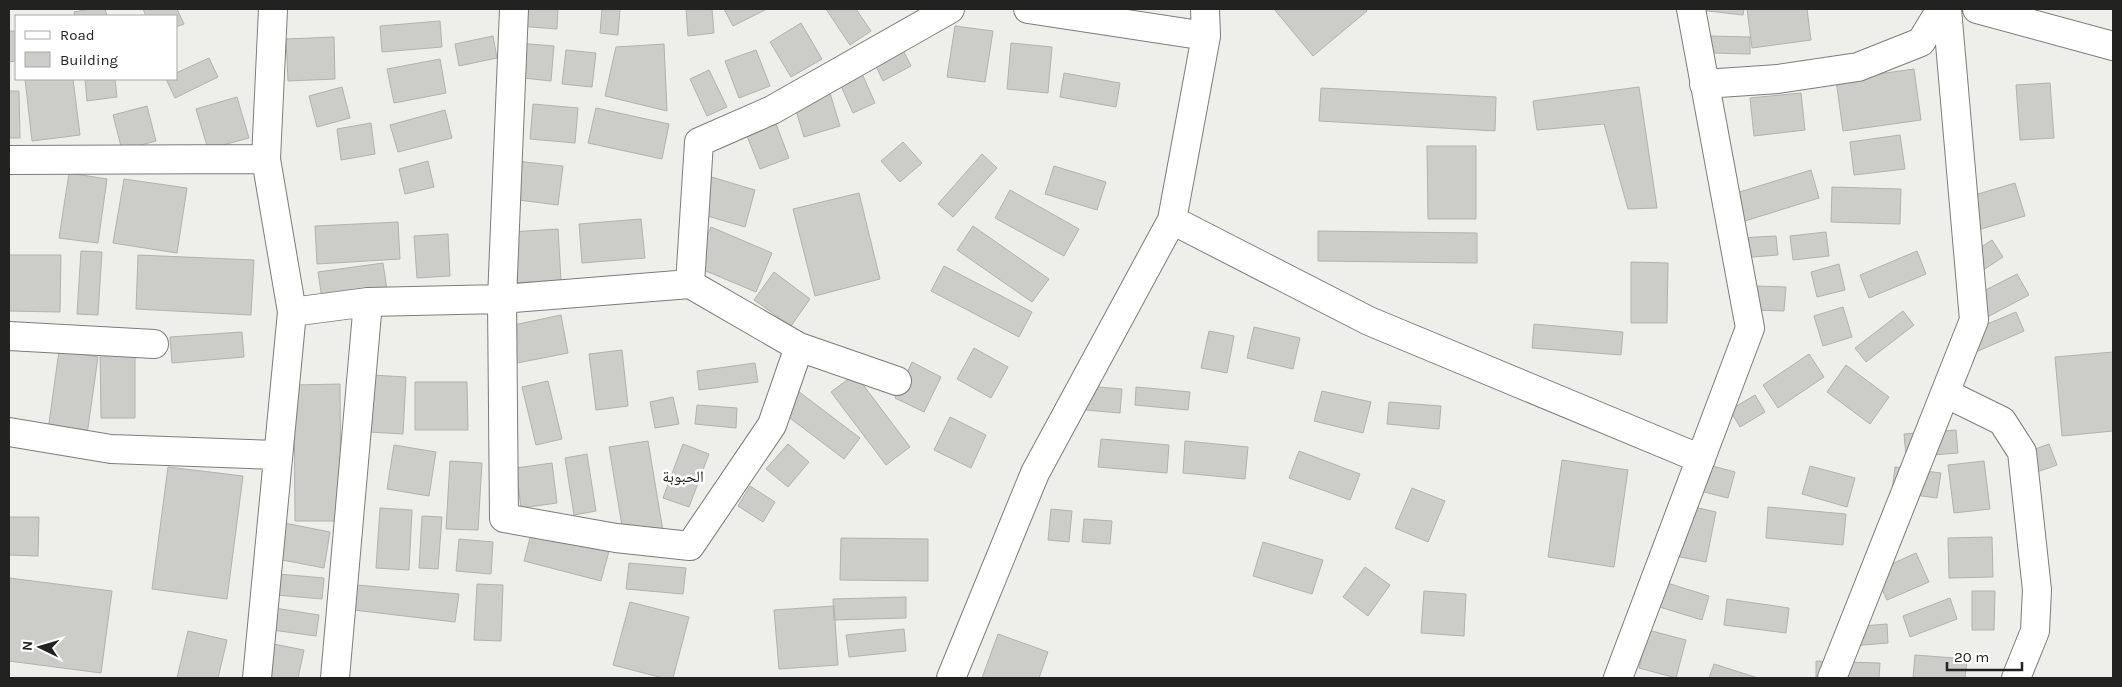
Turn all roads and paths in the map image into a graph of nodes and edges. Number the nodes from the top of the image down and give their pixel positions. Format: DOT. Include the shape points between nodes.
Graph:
graph roads {
  1 [pos="273,9"];
  2 [pos="514,9"];
  3 [pos="950,9"];
  4 [pos="1028,9"];
  5 [pos="1205,9"];
  6 [pos="1690,9"];
  7 [pos="1941,9"];
  8 [pos="1947,9"];
  9 [pos="1977,9"];
  10 [pos="1206,36"];
  11 [pos="2113,46"];
  12 [pos="1704,84"];
  13 [pos="266,159"];
  14 [pos="9,160"];
  15 [pos="1172,220"];
  16 [pos="690,284"];
  17 [pos="502,298"];
  18 [pos="368,302"];
  19 [pos="292,312"];
  20 [pos="9,336"];
  21 [pos="154,344"];
  22 [pos="799,347"];
  23 [pos="897,381"];
  24 [pos="1945,393"];
  25 [pos="9,432"];
  26 [pos="278,455"];
  27 [pos="1701,459"];
  28 [pos="257,678"];
  29 [pos="335,678"];
  30 [pos="951,678"];
  31 [pos="1618,678"];
  32 [pos="1832,678"];
  33 [pos="2016,678"];
  1 -- 13 [label="street"];
  2 -- 17 [label="street"];
  3 -- 16 [label="street" via="772,110 699,142"];
  4 -- 10 [label="street"];
  5 -- 10 [label="street"];
  6 -- 12 [label="street"];
  7 -- 12 [label="street" via="1921,42 1858,67 1778,79"];
  8 -- 24 [label="street" via="1974,320"];
  9 -- 11 [label="street"];
  10 -- 15 [label="street"];
  12 -- 27 [label="street" via="1750,328"];
  13 -- 14 [label="street"];
  13 -- 19 [label="street"];
  15 -- 27 [label="street" via="1369,321"];
  15 -- 30 [label="street" via="1035,473"];
  16 -- 17 [label="street"];
  16 -- 22 [label="street"];
  17 -- 18 [label="street"];
  17 -- 22 [label="street" via="504,518 616,538 690,546 772,425"];
  18 -- 19 [label="street"];
  18 -- 29 [label="street"];
  19 -- 26 [label="street"];
  20 -- 21 [label="street"];
  22 -- 23 [label="street"];
  24 -- 32 [label="street"];
  24 -- 33 [label="street" via="2002,421 2022,452 2036,590 2035,631"];
  25 -- 26 [label="street" via="111,449"];
  26 -- 28 [label="street"];
  27 -- 31 [label="street"];
}
